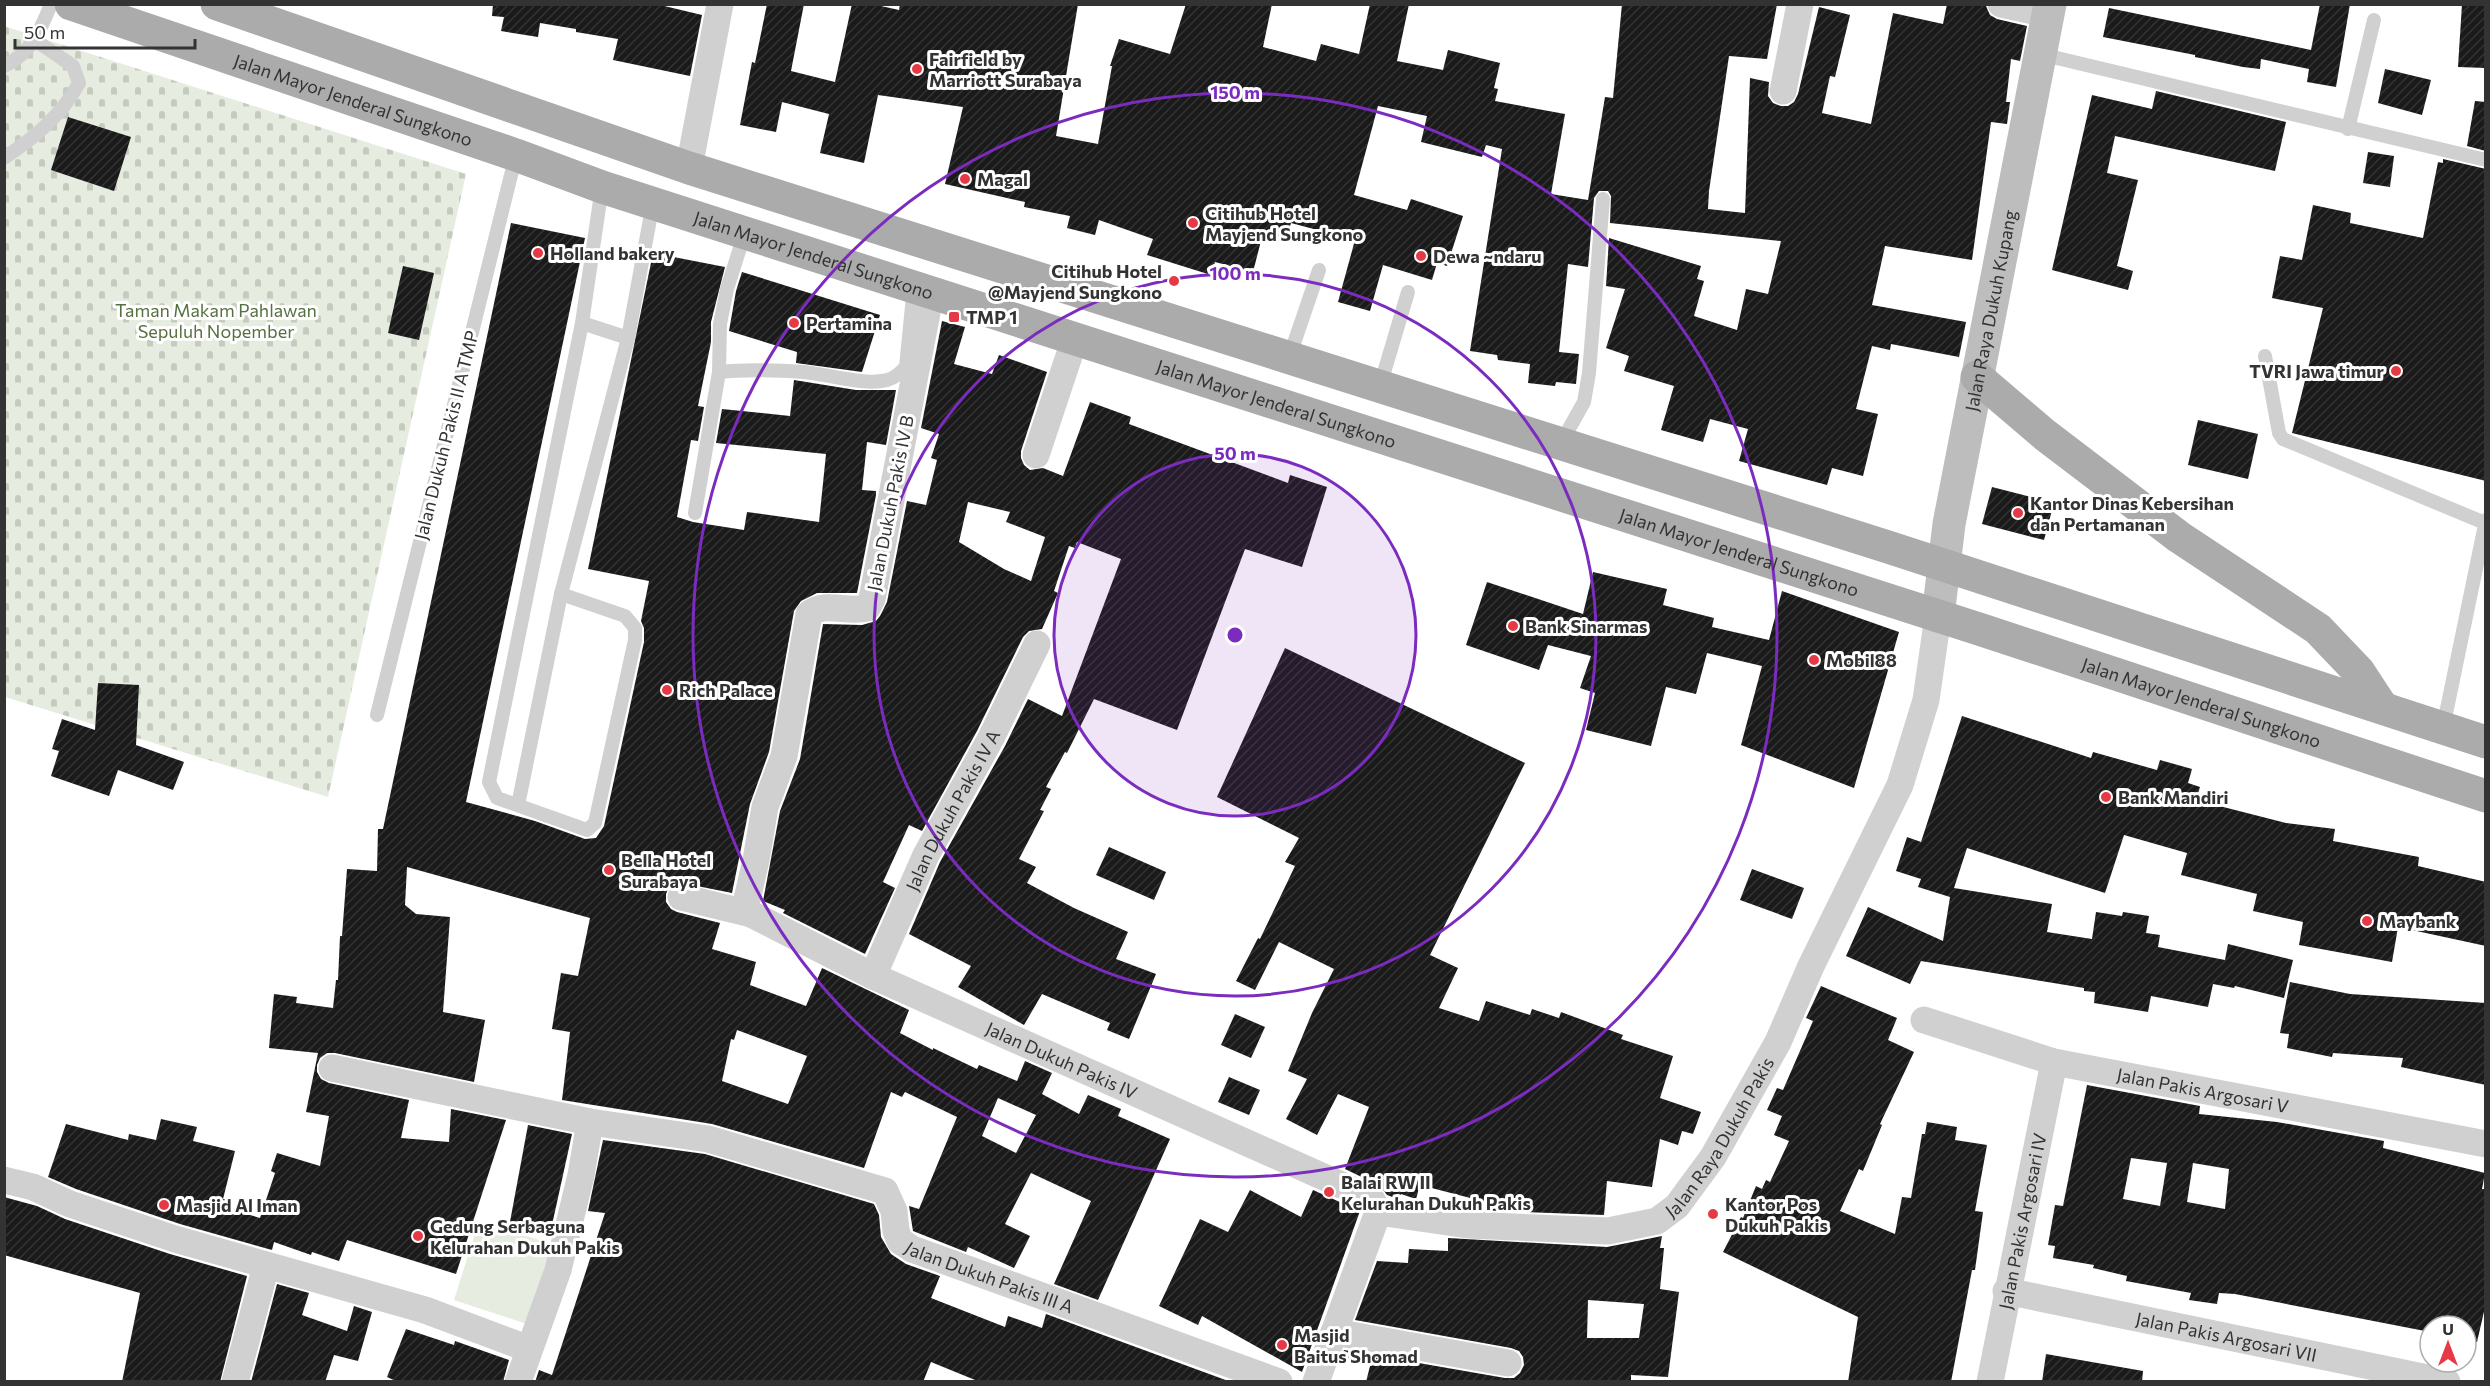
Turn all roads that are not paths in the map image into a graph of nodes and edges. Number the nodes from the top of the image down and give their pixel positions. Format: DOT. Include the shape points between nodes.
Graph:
graph roads {
  1 [pos="51,4"];
  2 [pos="71,4"];
  3 [pos="217,4"];
  4 [pos="720,4"];
  5 [pos="1800,4"];
  6 [pos="2001,4"];
  7 [pos="2049,9"];
  8 [pos="267,13"];
  9 [pos="2374,20"];
  10 [pos="35,40"];
  11 [pos="2040,54"];
  12 [pos="4,66"];
  13 [pos="1783,91"];
  14 [pos="2348,129"];
  15 [pos="516,155"];
  16 [pos="4,158"];
  17 [pos="2486,160"];
  18 [pos="693,169"];
  19 [pos="602,187"];
  20 [pos="1603,199"];
  21 [pos="653,203"];
  22 [pos="693,215"];
  23 [pos="745,232"];
  24 [pos="1319,270"];
  25 [pos="922,289"];
  26 [pos="1408,292"];
  27 [pos="582,323"];
  28 [pos="628,338"];
  29 [pos="1076,338"];
  30 [pos="2265,356"];
  31 [pos="1289,358"];
  32 [pos="719,372"];
  33 [pos="1977,377"];
  34 [pos="1380,386"];
  35 [pos="1561,443"];
  36 [pos="1036,455"];
  37 [pos="695,513"];
  38 [pos="2485,522"];
  39 [pos="1944,564"];
  40 [pos="561,594"];
  41 [pos="1938,616"];
  42 [pos="1037,644"];
  43 [pos="2382,707"];
  44 [pos="377,715"];
  45 [pos="2443,728"];
  46 [pos="2486,742"];
  47 [pos="2486,796"];
  48 [pos="518,805"];
  49 [pos="681,897"];
  50 [pos="748,910"];
  51 [pos="873,976"];
  52 [pos="1924,1020"];
  53 [pos="2054,1062"];
  54 [pos="332,1068"];
  55 [pos="590,1122"];
  56 [pos="2486,1144"];
  57 [pos="4,1180"];
  58 [pos="1378,1212"];
  59 [pos="266,1266"];
  60 [pos="2006,1291"];
  61 [pos="1334,1332"];
  62 [pos="529,1349"];
  63 [pos="1508,1363"];
  64 [pos="519,1381"];
  65 [pos="235,1382"];
  66 [pos="1279,1382"];
  67 [pos="1316,1382"];
  68 [pos="1990,1382"];
  69 [pos="2447,1382"];
  1 -- 10 [label="lane"];
  2 -- 15 [label="main road, Jalan Mayor Jenderal Sungkono"];
  3 -- 8 [label="main road"];
  4 -- 18 [label="street"];
  5 -- 13 [label="street"];
  6 -- 7 [label="street"];
  7 -- 11 [label="street, Jalan Raya Dukuh Kupang"];
  8 -- 18 [label="main road"];
  9 -- 14 [label="lane"];
  10 -- 12 [label="lane"];
  10 -- 16 [label="lane" via="73,66 79,83 69,103"];
  11 -- 14 [label="lane"];
  11 -- 33 [label="street, Jalan Raya Dukuh Kupang"];
  14 -- 17 [label="lane"];
  15 -- 19 [label="main road, Jalan Mayor Jenderal Sungkono"];
  15 -- 44 [label="lane, Jalan Dukuh Pakis II A TMP"];
  18 -- 21 [label="main road" via="688,196 672,206"];
  18 -- 22 [label="main road"];
  18 -- 31 [label="main road"];
  19 -- 21 [label="main road, Jalan Mayor Jenderal Sungkono"];
  19 -- 27 [label="lane"];
  20 -- 35 [label="lane" via="1589,373 1584,402"];
  21 -- 22 [label="main road, Jalan Mayor Jenderal Sungkono"];
  21 -- 28 [label="lane"];
  22 -- 23 [label="main road, Jalan Mayor Jenderal Sungkono"];
  23 -- 25 [label="main road, Jalan Mayor Jenderal Sungkono"];
  23 -- 32 [label="lane" via="720,324"];
  24 -- 31 [label="lane"];
  25 -- 29 [label="main road, Jalan Mayor Jenderal Sungkono"];
  25 -- 32 [label="lane" via="906,367 888,380 760,370"];
  25 -- 50 [label="street, Jalan Dukuh Pakis IV B" via="872,599 867,608 859,610 824,608 809,614 784,756 765,807"];
  26 -- 34 [label="lane"];
  27 -- 28 [label="lane"];
  27 -- 48 [label="lane" via="490,776 497,798"];
  28 -- 40 [label="lane"];
  29 -- 36 [label="street"];
  29 -- 41 [label="main road, Jalan Mayor Jenderal Sungkono"];
  30 -- 38 [label="lane" via="2283,439"];
  31 -- 34 [label="main road"];
  32 -- 37 [label="lane"];
  33 -- 39 [label="street, Jalan Raya Dukuh Kupang"];
  33 -- 43 [label="main road" via="2045,435 2179,537 2318,629 2359,672"];
  34 -- 35 [label="main road"];
  35 -- 39 [label="main road"];
  38 -- 45 [label="lane"];
  39 -- 41 [label="street, Jalan Raya Dukuh Kupang"];
  39 -- 43 [label="main road"];
  40 -- 48 [label="lane"];
  40 -- 48 [label="lane" via="626,616 635,628 635,640 594,826 582,830"];
  41 -- 47 [label="main road, Jalan Mayor Jenderal Sungkono"];
  41 -- 58 [label="street, Jalan Raya Dukuh Pakis" via="1926,700 1900,785 1778,1042 1713,1157 1677,1206 1657,1221 1608,1230 1468,1225"];
  42 -- 51 [label="street, Jalan Dukuh Pakis IV A" via="991,738 926,855"];
  43 -- 45 [label="main road"];
  45 -- 46 [label="main road"];
  49 -- 50 [label="street, Jalan Dukuh Pakis IV"];
  50 -- 51 [label="street, Jalan Dukuh Pakis IV"];
  51 -- 58 [label="street, Jalan Dukuh Pakis IV" via="1339,1183 1372,1200"];
  52 -- 53 [label="street, Jalan Pakis Argosari V"];
  53 -- 56 [label="street, Jalan Pakis Argosari V"];
  53 -- 60 [label="street, Jalan Pakis Argosari IV"];
  54 -- 55 [label="street"];
  55 -- 62 [label="street" via="558,1270"];
  55 -- 66 [label="street, Jalan Dukuh Pakis III A" via="708,1139 885,1191 894,1210 900,1240 912,1249"];
  57 -- 59 [label="street"];
  58 -- 61 [label="street"];
  59 -- 62 [label="street" via="425,1310"];
  59 -- 65 [label="street"];
  60 -- 68 [label="street, Jalan Pakis Argosari IV"];
  60 -- 69 [label="street, Jalan Pakis Argosari VII"];
  61 -- 63 [label="street"];
  61 -- 67 [label="street"];
  62 -- 64 [label="street"];
}
